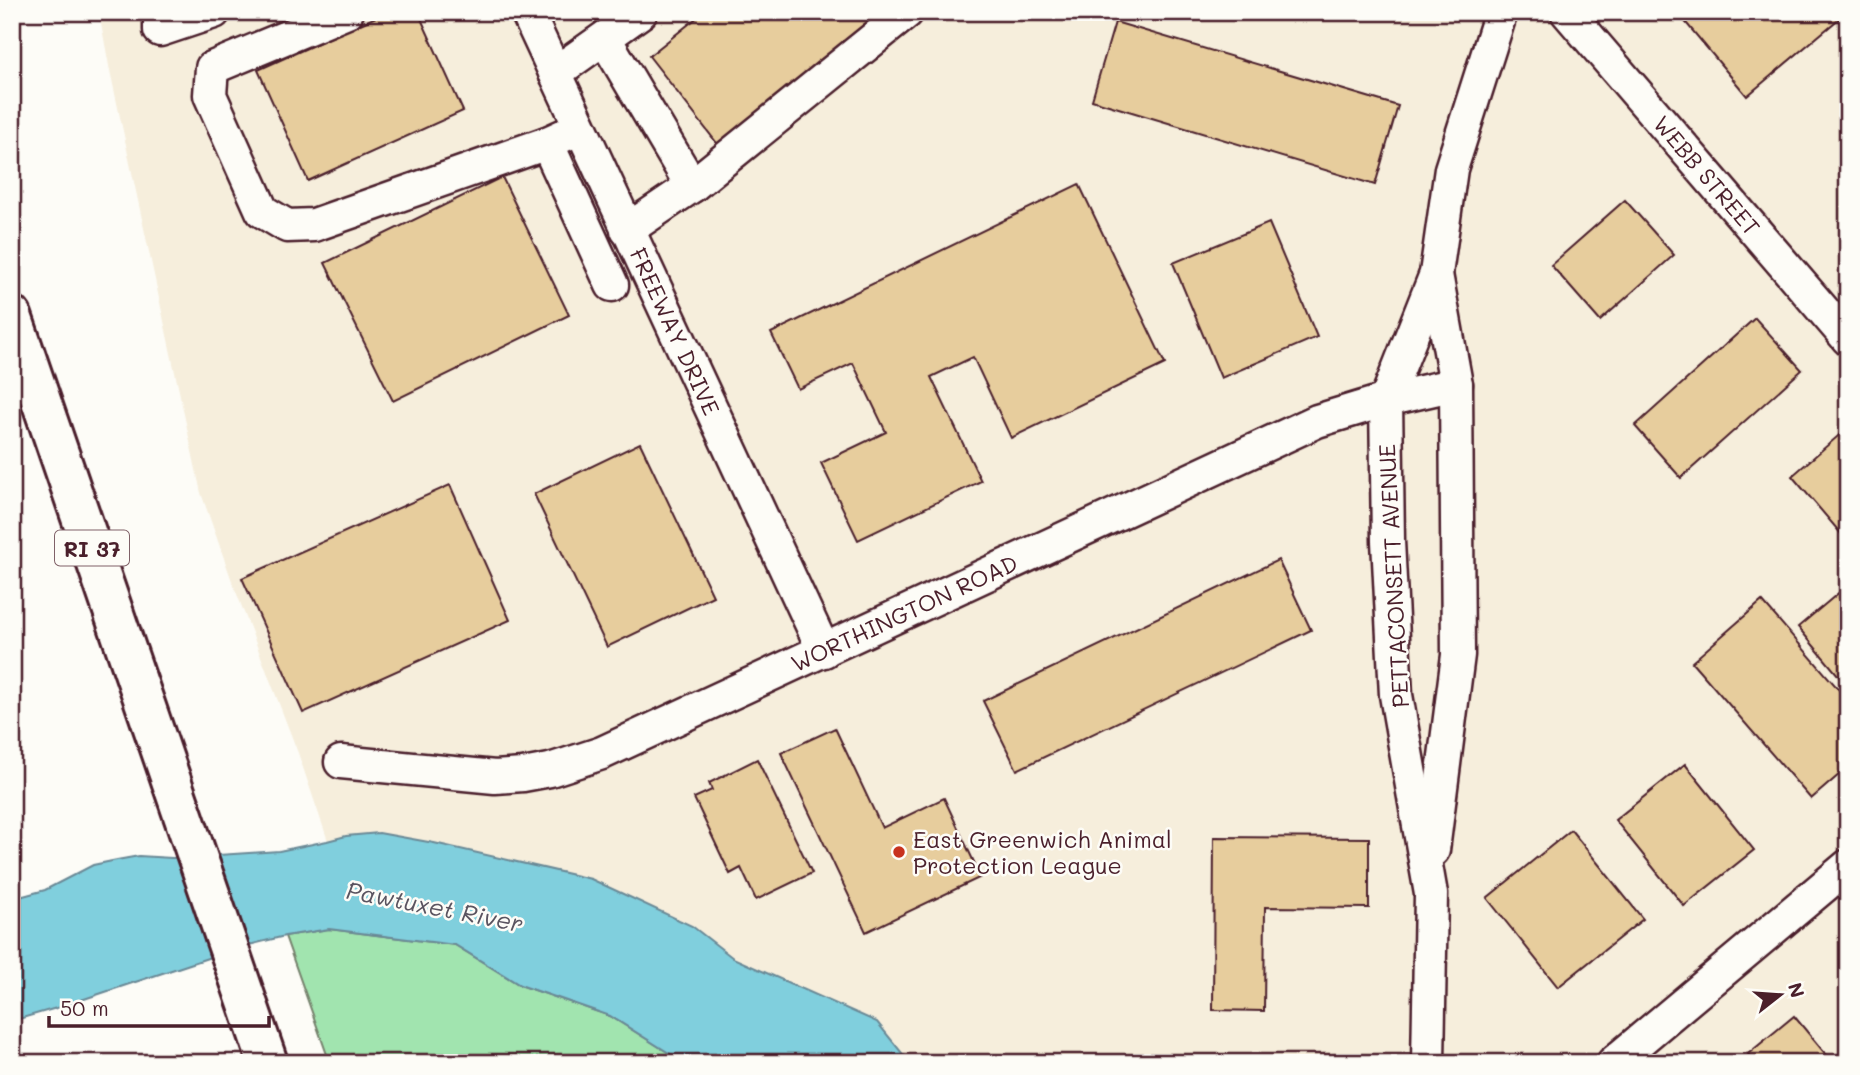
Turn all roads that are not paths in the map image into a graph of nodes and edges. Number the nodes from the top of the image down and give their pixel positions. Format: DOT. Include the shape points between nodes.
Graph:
graph roads {
  1 [pos="160,12"];
  2 [pos="214,12"];
  3 [pos="347,12"];
  4 [pos="641,12"];
  5 [pos="907,12"];
  6 [pos="1501,12"];
  7 [pos="1567,12"];
  8 [pos="539,18"];
  9 [pos="605,39"];
  10 [pos="555,73"];
  11 [pos="580,128"];
  12 [pos="547,143"];
  13 [pos="692,186"];
  14 [pos="627,230"];
  15 [pos="1436,274"];
  16 [pos="612,285"];
  17 [pos="13,315"];
  18 [pos="1848,340"];
  19 [pos="1456,384"];
  20 [pos="1386,400"];
  21 [pos="824,651"];
  22 [pos="341,762"];
  23 [pos="1848,866"];
  24 [pos="1429,885"];
  25 [pos="266,1051"];
  26 [pos="1428,1063"];
  27 [pos="1614,1063"];
  1 -- 2 [label="street" via="160,30"];
  3 -- 12 [label="street" via="212,68 210,95 262,211 288,226 314,225"];
  4 -- 9 [label="street"];
  5 -- 13 [label="street"];
  6 -- 15 [label="street, PETTACONSETT AVENUE" via="1451,169"];
  7 -- 18 [label="street, WEBB STREET"];
  8 -- 10 [label="street, FREEWAY DRIVE"];
  9 -- 10 [label="street"];
  9 -- 13 [label="street"];
  10 -- 11 [label="street, FREEWAY DRIVE"];
  11 -- 12 [label="street"];
  11 -- 14 [label="street, FREEWAY DRIVE"];
  12 -- 16 [label="street"];
  13 -- 14 [label="street"];
  14 -- 21 [label="street, FREEWAY DRIVE"];
  15 -- 19 [label="street, PETTACONSETT AVENUE"];
  15 -- 20 [label="street, PETTACONSETT AVENUE"];
  17 -- 25 [label="highway, RI 37"];
  19 -- 20 [label="street, WORTHINGTON ROAD"];
  19 -- 24 [label="street, PETTACONSETT AVENUE" via="1458,655"];
  20 -- 21 [label="street, WORTHINGTON ROAD" via="1292,432"];
  20 -- 24 [label="street, PETTACONSETT AVENUE" via="1396,695"];
  21 -- 22 [label="street, WORTHINGTON ROAD" via="602,753 550,770 495,778"];
  23 -- 27 [label="street"];
  24 -- 26 [label="street, PETTACONSETT AVENUE"];
}
